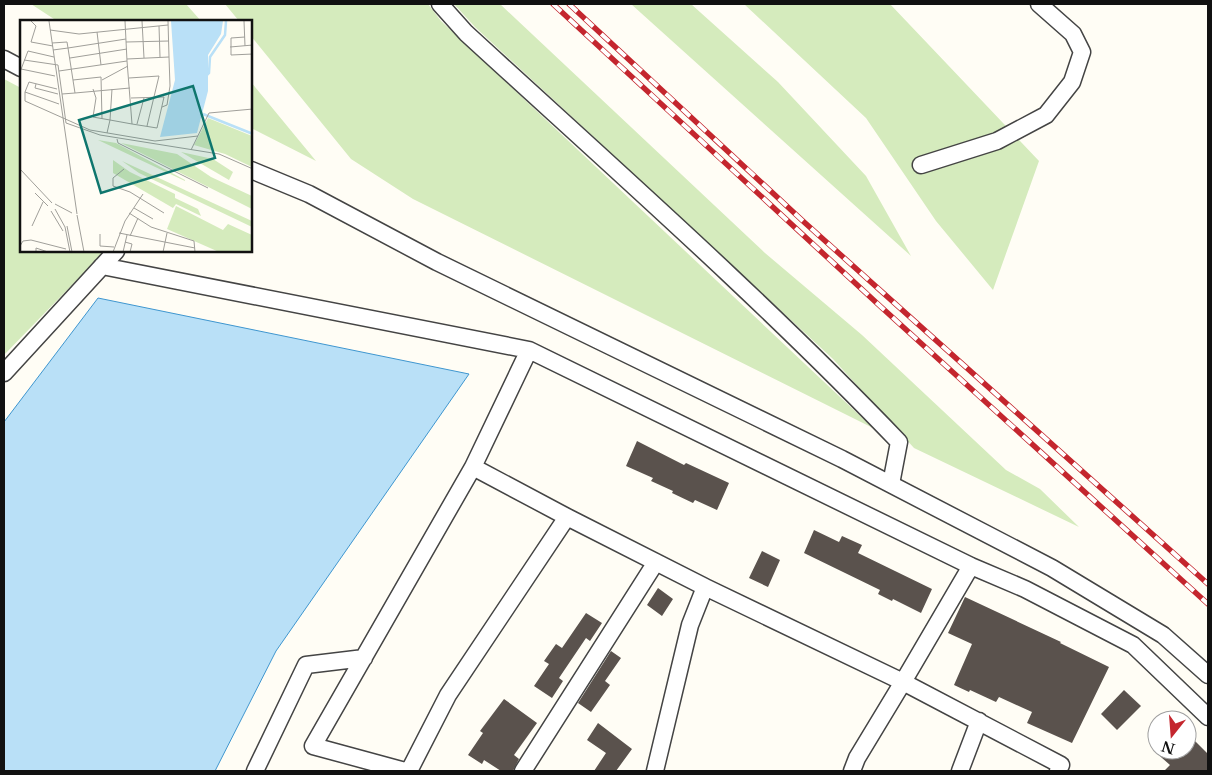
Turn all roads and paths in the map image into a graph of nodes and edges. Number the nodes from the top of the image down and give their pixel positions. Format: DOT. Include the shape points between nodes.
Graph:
graph roads {
  1 [pos="440,4"];
  2 [pos="1039,4"];
  3 [pos="4,59"];
  4 [pos="20,67"];
  5 [pos="921,165"];
  6 [pos="252,170"];
  7 [pos="115,252"];
  8 [pos="102,266"];
  9 [pos="530,350"];
  10 [pos="4,373"];
  11 [pos="473,466"];
  12 [pos="890,484"];
  13 [pos="567,517"];
  14 [pos="656,562"];
  15 [pos="971,566"];
  16 [pos="705,587"];
  17 [pos="364,658"];
  18 [pos="1208,675"];
  19 [pos="903,682"];
  20 [pos="1208,717"];
  21 [pos="979,721"];
  22 [pos="255,771"];
  23 [pos="405,771"];
  24 [pos="409,771"];
  25 [pos="523,771"];
  26 [pos="655,771"];
  27 [pos="852,771"];
  28 [pos="960,771"];
  29 [pos="1058,771"];
  1 -- 12 [label="street" via="466,33 833,373 899,442"];
  2 -- 5 [label="street" via="1073,34 1082,52 1072,82 1046,115 997,141"];
  3 -- 4 [label="street"];
  6 -- 12 [label="street" via="309,194 437,262"];
  7 -- 8 [label="street"];
  8 -- 9 [label="street"];
  8 -- 10 [label="street"];
  9 -- 11 [label="street"];
  9 -- 15 [label="street"];
  11 -- 13 [label="street"];
  11 -- 17 [label="street"];
  12 -- 18 [label="street" via="1052,568 1163,635"];
  13 -- 14 [label="street"];
  13 -- 24 [label="street" via="448,695"];
  14 -- 16 [label="street"];
  14 -- 25 [label="street"];
  15 -- 19 [label="street"];
  15 -- 20 [label="street" via="1133,645"];
  16 -- 19 [label="street"];
  16 -- 26 [label="street" via="690,625"];
  17 -- 22 [label="street" via="306,665"];
  17 -- 23 [label="street" via="313,746"];
  19 -- 21 [label="street"];
  19 -- 27 [label="street"];
  21 -- 28 [label="street"];
  21 -- 29 [label="street" via="1061,765"];
}
